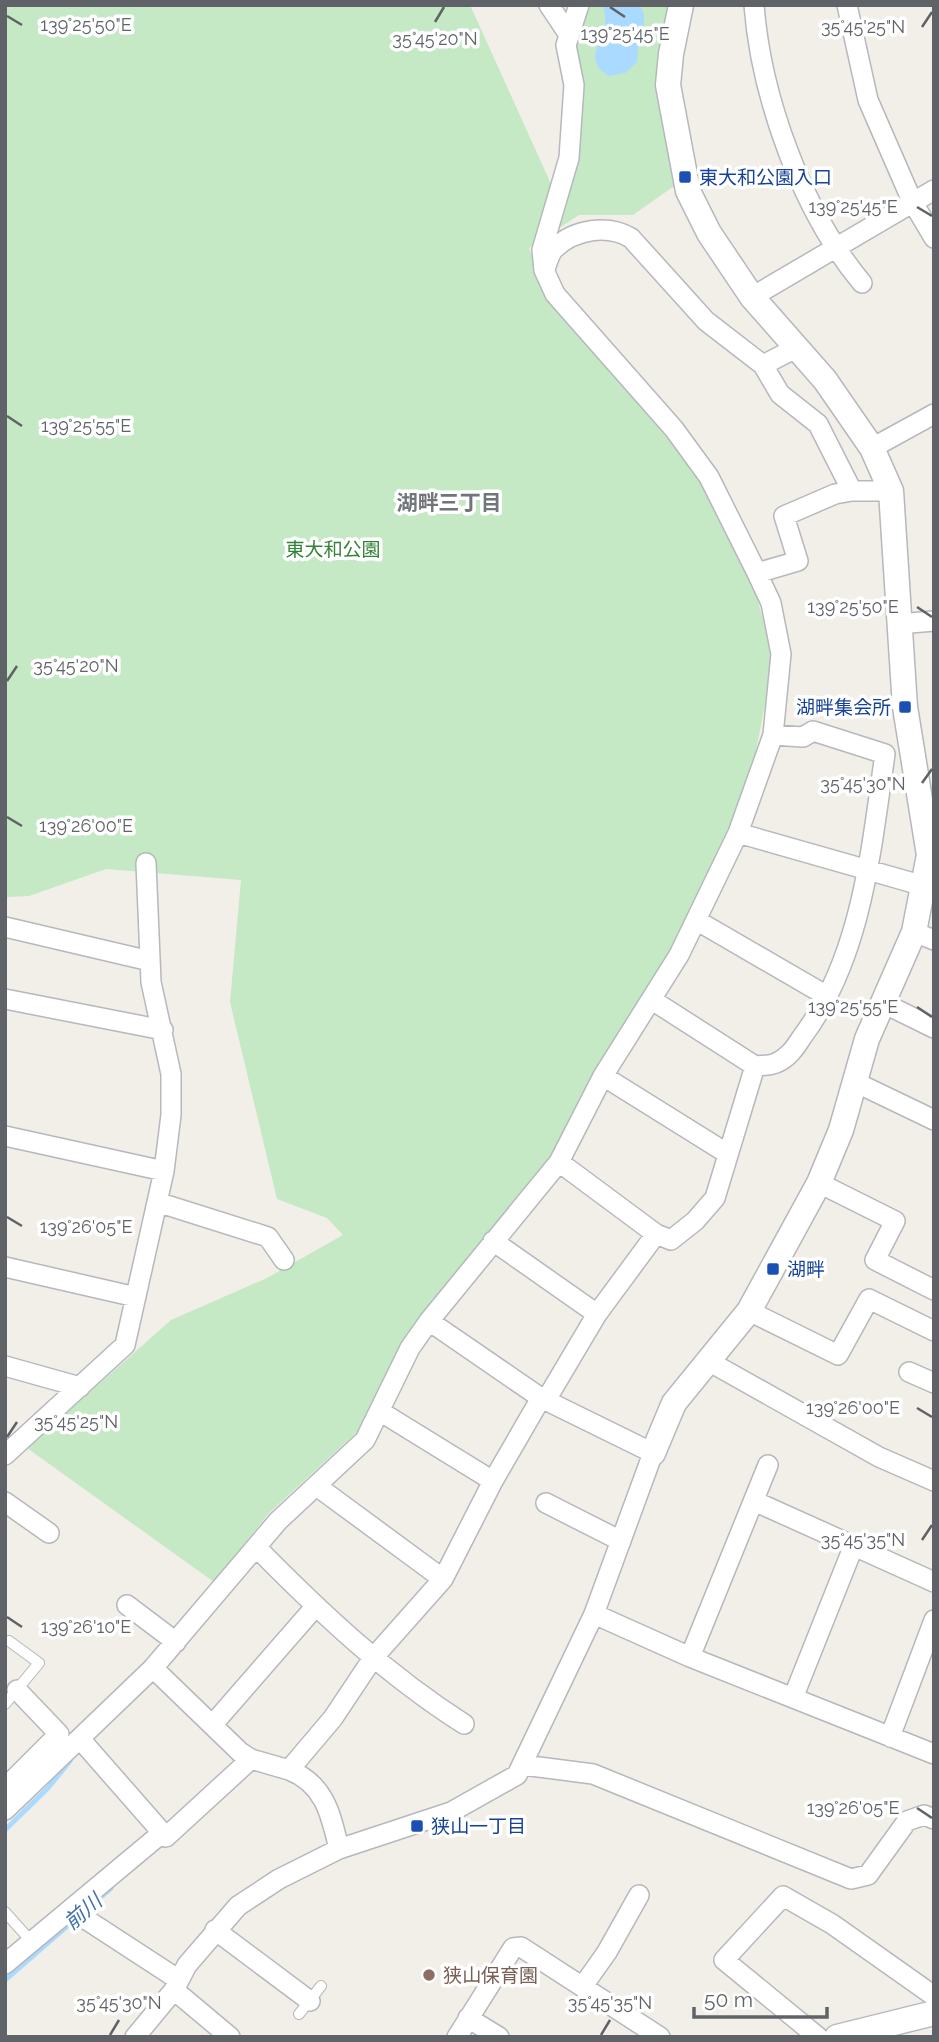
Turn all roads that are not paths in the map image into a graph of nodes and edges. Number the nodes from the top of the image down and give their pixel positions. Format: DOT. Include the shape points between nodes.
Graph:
graph roads {
  1 [pos="549,5"];
  2 [pos="579,5"];
  3 [pos="681,5"];
  4 [pos="754,5"];
  5 [pos="847,5"];
  6 [pos="569,36"];
  7 [pos="934,190"];
  8 [pos="912,201"];
  9 [pos="934,238"];
  10 [pos="836,247"];
  11 [pos="544,270"];
  12 [pos="862,283"];
  13 [pos="752,297"];
  14 [pos="796,348"];
  15 [pos="763,365"];
  16 [pos="934,414"];
  17 [pos="872,448"];
  18 [pos="852,491"];
  19 [pos="891,491"];
  20 [pos="757,573"];
  21 [pos="934,621"];
  22 [pos="898,624"];
  23 [pos="773,735"];
  24 [pos="738,833"];
  25 [pos="931,856"];
  26 [pos="146,863"];
  27 [pos="865,871"];
  28 [pos="924,886"];
  29 [pos="696,920"];
  30 [pos="5,927"];
  31 [pos="924,936"];
  32 [pos="150,961"];
  33 [pos="827,996"];
  34 [pos="5,999"];
  35 [pos="652,1000"];
  36 [pos="883,1003"];
  37 [pos="934,1028"];
  38 [pos="163,1030"];
  39 [pos="755,1066"];
  40 [pos="603,1076"];
  41 [pos="855,1082"];
  42 [pos="934,1120"];
  43 [pos="5,1136"];
  44 [pos="729,1154"];
  45 [pos="559,1162"];
  46 [pos="164,1171"];
  47 [pos="819,1183"];
  48 [pos="157,1202"];
  49 [pos="656,1234"];
  50 [pos="494,1241"];
  51 [pos="285,1260"];
  52 [pos="5,1267"];
  53 [pos="934,1290"];
  54 [pos="136,1297"];
  55 [pos="749,1311"];
  56 [pos="597,1314"];
  57 [pos="429,1321"];
  58 [pos="934,1331"];
  59 [pos="710,1362"];
  60 [pos="5,1366"];
  61 [pos="909,1372"];
  62 [pos="934,1383"];
  63 [pos="80,1387"];
  64 [pos="544,1399"];
  65 [pos="381,1412"];
  66 [pos="653,1453"];
  67 [pos="5,1455"];
  68 [pos="768,1465"];
  69 [pos="493,1481"];
  70 [pos="934,1481"];
  71 [pos="318,1487"];
  72 [pos="754,1501"];
  73 [pos="5,1502"];
  74 [pos="545,1503"];
  75 [pos="49,1533"];
  76 [pos="621,1541"];
  77 [pos="854,1545"];
  78 [pos="257,1548"];
  79 [pos="443,1579"];
  80 [pos="934,1582"];
  81 [pos="127,1605"];
  82 [pos="316,1607"];
  83 [pos="594,1614"];
  84 [pos="934,1620"];
  85 [pos="9,1641"];
  86 [pos="176,1642"];
  87 [pos="690,1657"];
  88 [pos="373,1658"];
  89 [pos="153,1668"];
  90 [pos="11,1697"];
  91 [pos="793,1698"];
  92 [pos="214,1723"];
  93 [pos="464,1724"];
  94 [pos="890,1737"];
  95 [pos="81,1740"];
  96 [pos="934,1754"];
  97 [pos="251,1759"];
  98 [pos="523,1765"];
  99 [pos="289,1770"];
  100 [pos="5,1788"];
  101 [pos="5,1810"];
  102 [pos="934,1819"];
  103 [pos="162,1833"];
  104 [pos="339,1849"];
  105 [pos="639,1895"];
  106 [pos="5,1912"];
  107 [pos="81,1913"];
  108 [pos="215,1930"];
  109 [pos="31,1941"];
  110 [pos="5,1965"];
  111 [pos="176,1985"];
  112 [pos="583,1986"];
  113 [pos="934,1996"];
  114 [pos="310,2000"];
  115 [pos="934,2013"];
  116 [pos="468,2018"];
  117 [pos="135,2037"];
  118 [pos="230,2037"];
  119 [pos="457,2037"];
  120 [pos="499,2037"];
  121 [pos="660,2037"];
  122 [pos="818,2037"];
  123 [pos="837,2037"];
  1 -- 6 [label="street"];
  2 -- 6 [label="street"];
  3 -- 13 [label="street" via="668,85 688,191 709,233"];
  4 -- 10 [label="street" via="762,67 776,116 814,208"];
  5 -- 8 [label="street" via="868,100"];
  6 -- 11 [label="street" via="566,45 574,74 569,158 542,250"];
  7 -- 8 [label="street"];
  8 -- 9 [label="street"];
  8 -- 10 [label="street"];
  10 -- 12 [label="street"];
  10 -- 13 [label="street"];
  11 -- 15 [label="street" via="553,250 568,240 583,232 618,230 631,238 706,321"];
  11 -- 20 [label="street" via="555,294 674,429 709,477"];
  13 -- 14 [label="street"];
  14 -- 15 [label="street"];
  14 -- 17 [label="street" via="825,380"];
  15 -- 18 [label="street" via="780,394 818,424"];
  16 -- 17 [label="street"];
  17 -- 19 [label="street"];
  18 -- 19 [label="street"];
  18 -- 20 [label="street" via="784,516 798,561"];
  19 -- 22 [label="street"];
  20 -- 23 [label="street" via="771,603 781,654"];
  21 -- 22 [label="street"];
  22 -- 25 [label="street" via="905,707"];
  23 -- 24 [label="street"];
  23 -- 27 [label="street" via="803,737 813,731 885,754"];
  24 -- 27 [label="street"];
  24 -- 29 [label="street"];
  25 -- 28 [label="street"];
  26 -- 32 [label="street"];
  27 -- 28 [label="street"];
  27 -- 33 [label="street" via="848,948"];
  28 -- 31 [label="street"];
  29 -- 33 [label="street"];
  29 -- 35 [label="street"];
  30 -- 32 [label="street"];
  31 -- 36 [label="street"];
  32 -- 38 [label="street"];
  33 -- 39 [label="street" via="789,1055 774,1064"];
  34 -- 38 [label="street"];
  35 -- 39 [label="street"];
  35 -- 40 [label="street"];
  36 -- 37 [label="street"];
  36 -- 41 [label="street"];
  38 -- 46 [label="street" via="171,1087"];
  39 -- 44 [label="street"];
  40 -- 44 [label="street"];
  40 -- 45 [label="street"];
  41 -- 42 [label="street"];
  41 -- 47 [label="street"];
  43 -- 46 [label="street"];
  44 -- 49 [label="street" via="715,1198 695,1221 671,1240"];
  45 -- 49 [label="street"];
  45 -- 50 [label="street"];
  46 -- 48 [label="street"];
  47 -- 53 [label="street" via="895,1221 875,1260"];
  47 -- 55 [label="street"];
  48 -- 51 [label="street" via="268,1237"];
  48 -- 54 [label="street"];
  49 -- 56 [label="street"];
  50 -- 56 [label="street"];
  50 -- 57 [label="street"];
  52 -- 54 [label="street"];
  54 -- 63 [label="street" via="125,1345"];
  55 -- 58 [label="street" via="838,1355 869,1299"];
  55 -- 59 [label="street"];
  56 -- 64 [label="street"];
  57 -- 64 [label="street"];
  57 -- 65 [label="street" via="410,1348"];
  59 -- 66 [label="street" via="674,1403"];
  59 -- 70 [label="street" via="879,1457"];
  60 -- 63 [label="street"];
  61 -- 62 [label="street"];
  63 -- 67 [label="street"];
  64 -- 66 [label="street"];
  64 -- 69 [label="street"];
  65 -- 69 [label="street"];
  65 -- 71 [label="street" via="365,1440"];
  66 -- 76 [label="street"];
  68 -- 72 [label="street"];
  69 -- 79 [label="street"];
  71 -- 78 [label="street" via="278,1521"];
  71 -- 79 [label="street"];
  72 -- 77 [label="street"];
  72 -- 87 [label="street"];
  73 -- 75 [label="street"];
  74 -- 76 [label="street"];
  76 -- 83 [label="street"];
  77 -- 80 [label="street"];
  77 -- 91 [label="street"];
  78 -- 82 [label="street"];
  78 -- 86 [label="street"];
  79 -- 88 [label="street"];
  81 -- 86 [label="street"];
  82 -- 88 [label="street"];
  82 -- 92 [label="street"];
  83 -- 87 [label="street"];
  83 -- 98 [label="street"];
  84 -- 94 [label="street"];
  85 -- 90 [label="lane" via="39,1663"];
  86 -- 89 [label="street"];
  87 -- 91 [label="street"];
  88 -- 93 [label="street"];
  88 -- 99 [label="street" via="333,1718"];
  89 -- 92 [label="street"];
  89 -- 95 [label="street"];
  90 -- 100 [label="street" via="60,1734"];
  91 -- 94 [label="street"];
  92 -- 97 [label="street"];
  94 -- 96 [label="street"];
  95 -- 101 [label="street"];
  95 -- 103 [label="street"];
  97 -- 99 [label="street"];
  97 -- 103 [label="street" via="166,1837"];
  98 -- 102 [label="street" via="593,1774 851,1879 868,1875 907,1821 924,1815"];
  98 -- 104 [label="street" via="509,1781 451,1812"];
  99 -- 104 [label="street" via="304,1776 326,1800"];
  103 -- 107 [label="street"];
  104 -- 108 [label="street" via="279,1879 238,1906"];
  105 -- 112 [label="street"];
  106 -- 109 [label="lane"];
  107 -- 109 [label="street"];
  107 -- 111 [label="street"];
  108 -- 111 [label="street"];
  108 -- 114 [label="street"];
  109 -- 110 [label="street"];
  111 -- 117 [label="street"];
  111 -- 118 [label="street"];
  112 -- 116 [label="street" via="521,1947 513,1948"];
  112 -- 121 [label="street"];
  113 -- 122 [label="street" via="832,1924 783,1896 724,1960"];
  115 -- 123 [label="street"];
  116 -- 119 [label="street"];
  116 -- 120 [label="street"];
}
